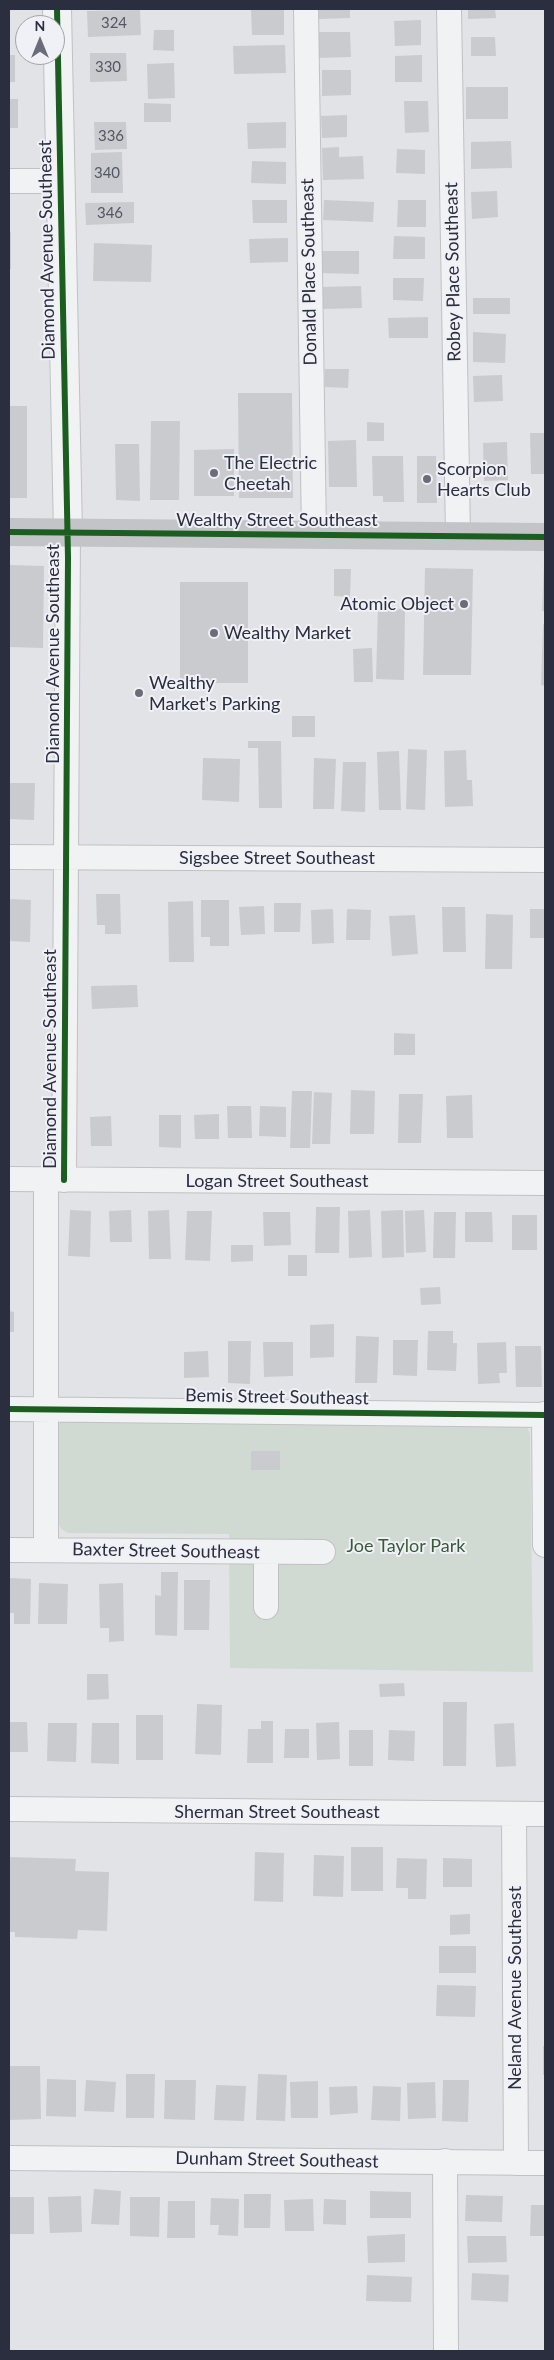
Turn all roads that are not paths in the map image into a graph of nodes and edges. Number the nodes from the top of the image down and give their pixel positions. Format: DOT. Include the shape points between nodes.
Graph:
graph roads {
  1 [pos="57,9"];
  2 [pos="306,9"];
  3 [pos="449,9"];
  4 [pos="9,181"];
  5 [pos="60,181"];
  6 [pos="9,532"];
  7 [pos="68,533"];
  8 [pos="314,535"];
  9 [pos="458,536"];
  10 [pos="545,537"];
  11 [pos="9,857"];
  12 [pos="67,857"];
  13 [pos="545,860"];
  14 [pos="9,1179"];
  15 [pos="55,1180"];
  16 [pos="545,1183"];
  17 [pos="9,1409"];
  18 [pos="45,1410"];
  19 [pos="545,1414"];
  20 [pos="545,1544"];
  21 [pos="9,1550"];
  22 [pos="46,1550"];
  23 [pos="266,1552"];
  24 [pos="323,1552"];
  25 [pos="266,1607"];
  26 [pos="9,1809"];
  27 [pos="514,1814"];
  28 [pos="545,1814"];
  29 [pos="9,2158"];
  30 [pos="445,2162"];
  31 [pos="516,2162"];
  32 [pos="545,2163"];
  33 [pos="446,2351"];
  1 -- 5 [label="street, Diamond Avenue Southeast"];
  2 -- 8 [label="street, Donald Place Southeast"];
  3 -- 9 [label="street, Robey Place Southeast"];
  4 -- 5 [label="street"];
  5 -- 7 [label="street, Diamond Avenue Southeast"];
  6 -- 7 [label="main road, Wealthy Street Southeast"];
  7 -- 8 [label="main road, Wealthy Street Southeast"];
  7 -- 12 [label="street, Diamond Avenue Southeast"];
  8 -- 9 [label="main road, Wealthy Street Southeast"];
  9 -- 10 [label="main road, Wealthy Street Southeast"];
  11 -- 12 [label="street, Sigsbee Street Southeast"];
  12 -- 13 [label="street, Sigsbee Street Southeast"];
  12 -- 15 [label="street, Diamond Avenue Southeast"];
  14 -- 15 [label="street, Logan Street Southeast"];
  15 -- 16 [label="street, Logan Street Southeast"];
  15 -- 18 [label="street, Diamond Avenue Southeast"];
  17 -- 18 [label="street, Bemis Street Southeast"];
  18 -- 19 [label="street, Bemis Street Southeast"];
  18 -- 22 [label="street, Diamond Avenue Southeast"];
  19 -- 20 [label="street"];
  21 -- 22 [label="street, Baxter Street Southeast"];
  22 -- 23 [label="street, Baxter Street Southeast"];
  23 -- 24 [label="street, Baxter Street Southeast"];
  23 -- 25 [label="street"];
  26 -- 27 [label="street, Sherman Street Southeast"];
  27 -- 28 [label="street, Sherman Street Southeast"];
  27 -- 31 [label="street, Neland Avenue Southeast"];
  29 -- 30 [label="street, Dunham Street Southeast"];
  30 -- 31 [label="street, Dunham Street Southeast"];
  30 -- 33 [label="street"];
  31 -- 32 [label="street, Dunham Street Southeast"];
}
